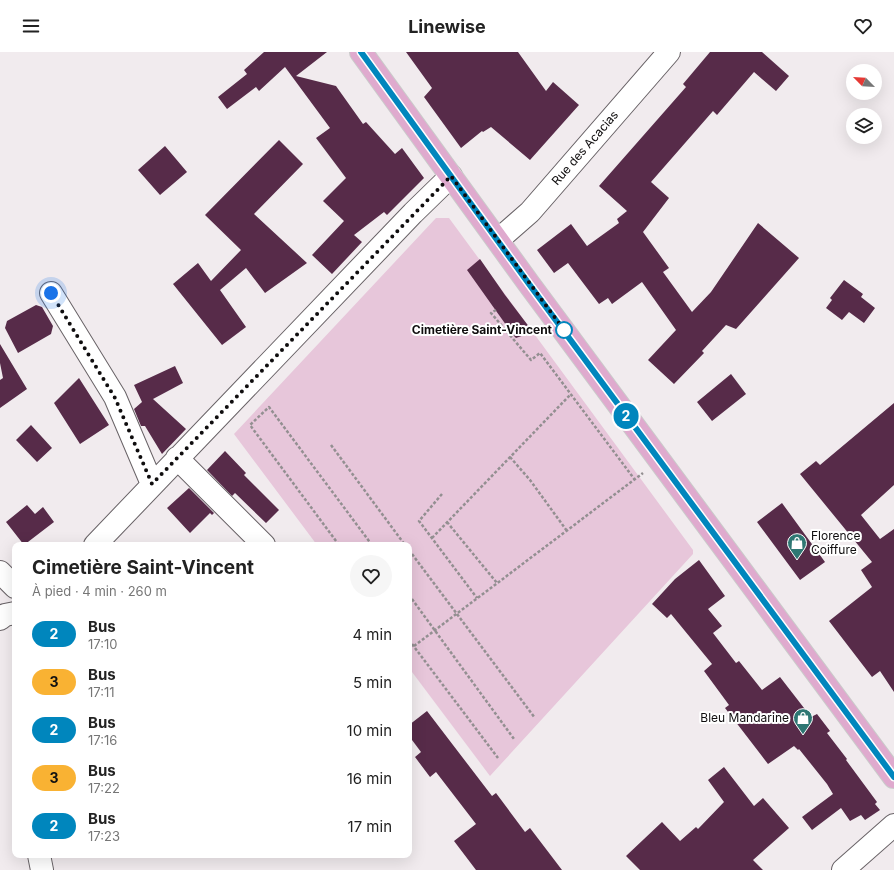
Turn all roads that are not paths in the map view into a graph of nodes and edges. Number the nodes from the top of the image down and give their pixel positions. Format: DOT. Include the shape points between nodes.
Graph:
graph roads {
  1 [pos="361,52"];
  2 [pos="669,52"];
  3 [pos="451,176"];
  4 [pos="498,240"];
  5 [pos="51,293"];
  6 [pos="177,458"];
  7 [pos="152,484"];
  8 [pos="98,542"];
  9 [pos="261,542"];
  10 [pos="0,572"];
  11 [pos="12,584"];
  12 [pos="12,614"];
  13 [pos="0,619"];
  14 [pos="894,777"];
  15 [pos="894,825"];
  16 [pos="40,858"];
  17 [pos="42,870"];
  18 [pos="843,870"];
  1 -- 3 [label="main road"];
  2 -- 4 [label="street, Rue des Acacias" via="530,212"];
  3 -- 4 [label="main road"];
  3 -- 6 [label="street"];
  4 -- 14 [label="main road"];
  5 -- 7 [label="street" via="115,398"];
  6 -- 7 [label="street"];
  6 -- 9 [label="street"];
  7 -- 8 [label="street"];
  10 -- 11 [label="street"];
  12 -- 13 [label="street"];
  15 -- 18 [label="street"];
  16 -- 17 [label="street"];
}
